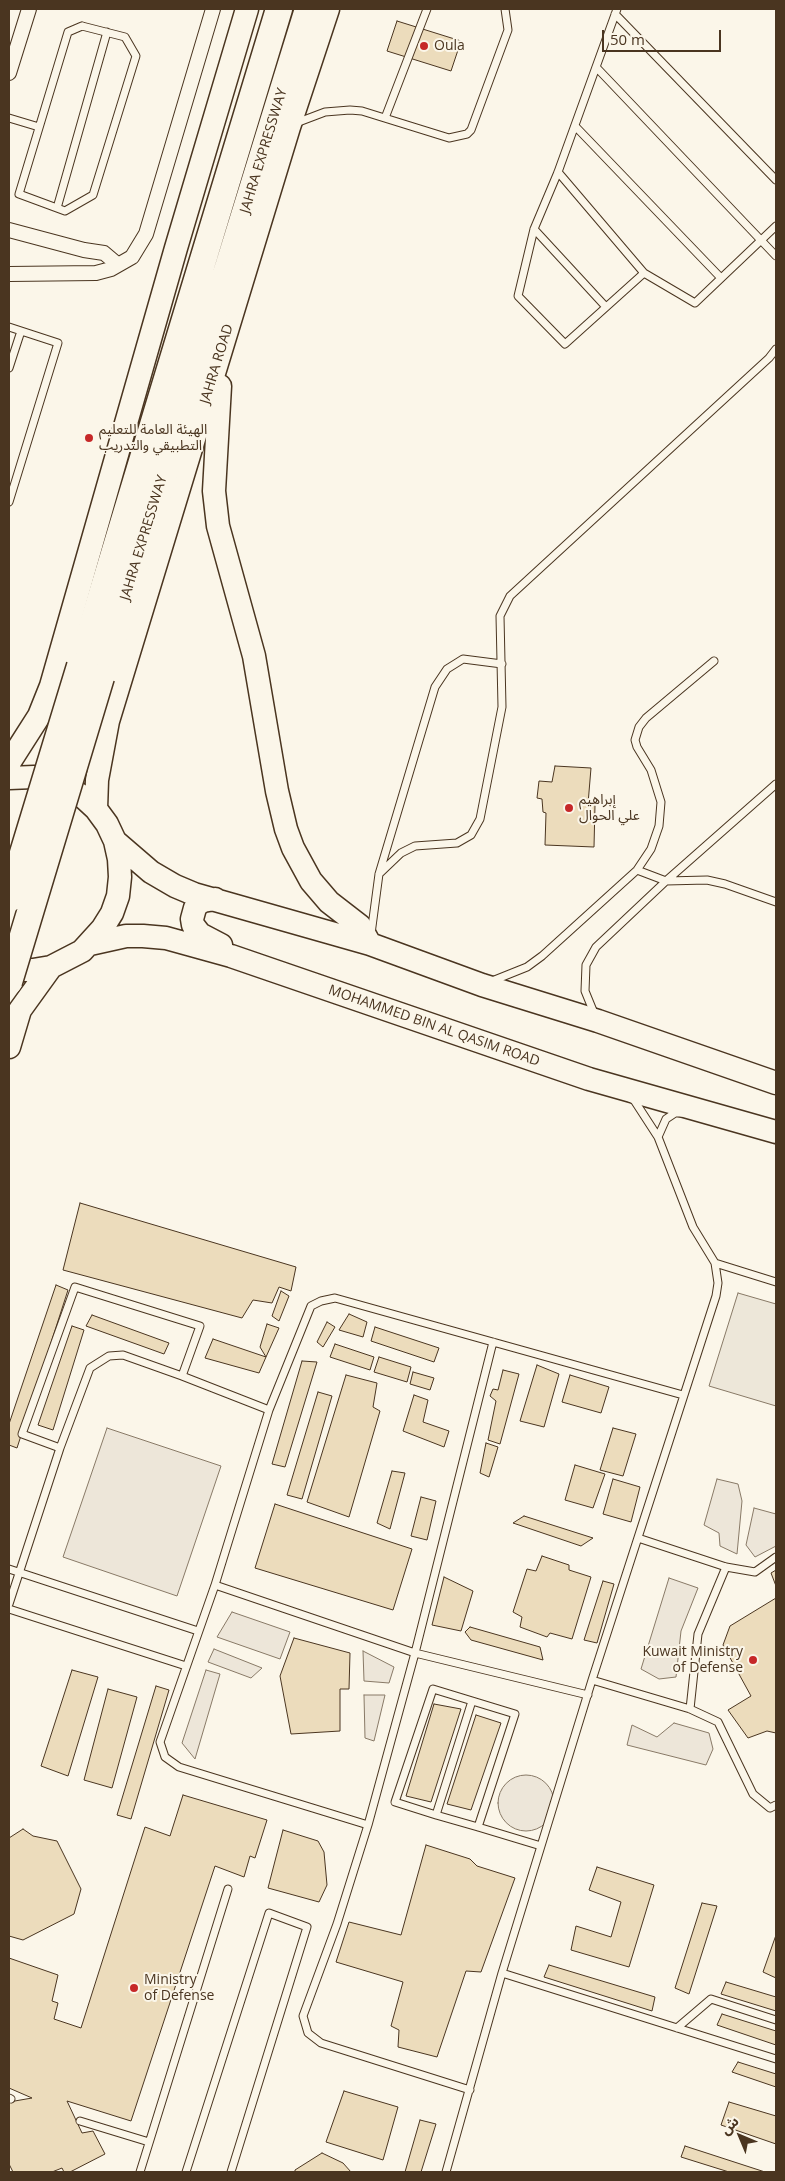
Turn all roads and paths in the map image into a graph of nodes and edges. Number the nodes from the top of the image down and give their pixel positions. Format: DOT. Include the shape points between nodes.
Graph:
graph roads {
  1 [pos="29,9"];
  2 [pos="213,9"];
  3 [pos="247,9"];
  4 [pos="279,9"];
  5 [pos="308,9"];
  6 [pos="328,9"];
  7 [pos="427,9"];
  8 [pos="505,9"];
  9 [pos="616,11"];
  10 [pos="107,32"];
  11 [pos="596,67"];
  12 [pos="9,73"];
  13 [pos="9,118"];
  14 [pos="385,118"];
  15 [pos="575,126"];
  16 [pos="39,127"];
  17 [pos="289,127"];
  18 [pos="558,172"];
  19 [pos="776,180"];
  20 [pos="57,208"];
  21 [pos="776,226"];
  22 [pos="534,229"];
  23 [pos="9,230"];
  24 [pos="761,240"];
  25 [pos="776,256"];
  26 [pos="117,264"];
  27 [pos="644,273"];
  28 [pos="9,274"];
  29 [pos="721,278"];
  30 [pos="606,307"];
  31 [pos="9,327"];
  32 [pos="21,331"];
  33 [pos="776,348"];
  34 [pos="219,358"];
  35 [pos="9,368"];
  36 [pos="193,442"];
  37 [pos="193,468"];
  38 [pos="9,502"];
  39 [pos="171,542"];
  40 [pos="157,559"];
  41 [pos="714,661"];
  42 [pos="502,664"];
  43 [pos="9,763"];
  44 [pos="9,778"];
  45 [pos="776,784"];
  46 [pos="96,809"];
  47 [pos="115,841"];
  48 [pos="637,870"];
  49 [pos="379,874"];
  50 [pos="666,881"];
  51 [pos="9,898"];
  52 [pos="215,899"];
  53 [pos="776,902"];
  54 [pos="90,944"];
  55 [pos="370,944"];
  56 [pos="231,956"];
  57 [pos="51,967"];
  58 [pos="9,970"];
  59 [pos="9,982"];
  60 [pos="482,985"];
  61 [pos="598,1021"];
  62 [pos="9,1047"];
  63 [pos="776,1083"];
  64 [pos="606,1084"];
  65 [pos="717,1114"];
  66 [pos="776,1132"];
  67 [pos="658,1137"];
  68 [pos="715,1263"];
  69 [pos="776,1282"];
  70 [pos="494,1342"];
  71 [pos="182,1376"];
  72 [pos="684,1396"];
  73 [pos="269,1410"];
  74 [pos="60,1448"];
  75 [pos="638,1538"];
  76 [pos="776,1557"];
  77 [pos="726,1567"];
  78 [pos="9,1569"];
  79 [pos="18,1572"];
  80 [pos="215,1586"];
  81 [pos="9,1604"];
  82 [pos="9,1609"];
  83 [pos="198,1631"];
  84 [pos="415,1653"];
  85 [pos="186,1666"];
  86 [pos="592,1680"];
  87 [pos="588,1695"];
  88 [pos="472,1701"];
  89 [pos="690,1709"];
  90 [pos="776,1805"];
  91 [pos="436,1815"];
  92 [pos="368,1825"];
  93 [pos="478,1827"];
  94 [pos="541,1846"];
  95 [pos="228,1889"];
  96 [pos="502,1974"];
  97 [pos="776,2020"];
  98 [pos="677,2028"];
  99 [pos="776,2059"];
  100 [pos="470,2090"];
  101 [pos="80,2121"];
  102 [pos="150,2142"];
  103 [pos="140,2172"];
  104 [pos="186,2172"];
  105 [pos="231,2172"];
  106 [pos="446,2172"];
  1 -- 12 [label="street"];
  2 -- 26 [label="street" via="146,234 132,257"];
  3 -- 43 [label="main road" via="51,686 38,716"];
  4 -- 51 [label="highway, JAHRA EXPRESSWAY, bridge"];
  5 -- 59 [label="highway, JAHRA EXPRESSWAY, bridge"];
  6 -- 17 [label="main road, JAHRA ROAD"];
  7 -- 14 [label="lane"];
  8 -- 14 [label="lane" via="508,30 471,130 462,136 449,138"];
  9 -- 11 [label="lane"];
  9 -- 19 [label="lane"];
  10 -- 16 [label="lane" via="82,26 68,32"];
  10 -- 20 [label="lane"];
  10 -- 20 [label="lane" via="125,37 136,56 93,195 65,211"];
  11 -- 15 [label="lane"];
  11 -- 24 [label="lane"];
  13 -- 16 [label="lane"];
  14 -- 17 [label="lane" via="362,111 337,110 312,115"];
  15 -- 18 [label="lane"];
  15 -- 29 [label="lane"];
  16 -- 20 [label="lane" via="19,194"];
  17 -- 34 [label="main road, JAHRA ROAD"];
  18 -- 22 [label="lane"];
  18 -- 27 [label="lane"];
  21 -- 24 [label="lane"];
  22 -- 30 [label="lane"];
  22 -- 30 [label="lane" via="518,296 565,344"];
  23 -- 26 [label="street" via="104,253"];
  24 -- 25 [label="lane"];
  24 -- 29 [label="lane"];
  26 -- 28 [label="street" via="96,273"];
  27 -- 29 [label="lane" via="695,303"];
  27 -- 30 [label="lane"];
  31 -- 32 [label="lane"];
  32 -- 35 [label="lane"];
  32 -- 38 [label="lane" via="58,343"];
  33 -- 42 [label="lane" via="769,358 510,596 500,616"];
  34 -- 36 [label="main road, JAHRA ROAD"];
  34 -- 55 [label="main road" via="214,491 218,526 254,656 286,829 311,881 329,902 360,926"];
  36 -- 37 [label="lane"];
  36 -- 40 [label="main road, JAHRA ROAD"];
  39 -- 40 [label="lane"];
  40 -- 46 [label="main road, JAHRA ROAD" via="108,721 97,780"];
  41 -- 48 [label="lane" via="639,727 637,747 651,770 661,802 654,842"];
  42 -- 49 [label="lane" via="463,659 447,669 435,687"];
  42 -- 49 [label="lane" via="502,707 480,818 471,835 457,843 415,846 401,853"];
  44 -- 46 [label="main road" via="34,777 68,787"];
  45 -- 50 [label="lane"];
  46 -- 47 [label="main road"];
  47 -- 52 [label="main road" via="151,872 175,886"];
  47 -- 54 [label="main road" via="120,877 118,896 112,913"];
  48 -- 50 [label="lane"];
  48 -- 60 [label="lane" via="542,956 511,974"];
  49 -- 55 [label="lane"];
  50 -- 53 [label="lane" via="707,880"];
  50 -- 61 [label="lane" via="596,947 586,965 585,991"];
  52 -- 55 [label="main road"];
  52 -- 56 [label="main road" via="203,901 195,908 193,925 200,934 220,944"];
  54 -- 56 [label="main road, MOHAMMED BIN AL QASIM ROAD" via="126,936 143,936 166,938"];
  54 -- 57 [label="main road" via="72,958"];
  55 -- 60 [label="main road"];
  56 -- 64 [label="main road, MOHAMMED BIN AL QASIM ROAD"];
  57 -- 58 [label="main road"];
  57 -- 62 [label="main road" via="20,1010"];
  60 -- 61 [label="main road"];
  61 -- 63 [label="main road"];
  64 -- 65 [label="main road, MOHAMMED BIN AL QASIM ROAD"];
  64 -- 67 [label="lane" via="634,1100"];
  65 -- 66 [label="main road, MOHAMMED BIN AL QASIM ROAD"];
  65 -- 67 [label="lane" via="675,1113 666,1119"];
  67 -- 68 [label="lane" via="693,1227"];
  68 -- 69 [label="lane"];
  68 -- 72 [label="lane" via="716,1296"];
  70 -- 72 [label="lane"];
  70 -- 73 [label="lane" via="335,1298 320,1301 311,1306"];
  70 -- 84 [label="lane"];
  71 -- 73 [label="lane"];
  71 -- 74 [label="lane" via="123,1355 109,1356 90,1368"];
  71 -- 74 [label="lane" via="200,1326 75,1287 22,1434"];
  72 -- 75 [label="lane"];
  73 -- 80 [label="lane"];
  74 -- 79 [label="lane"];
  75 -- 77 [label="lane"];
  75 -- 86 [label="lane"];
  76 -- 77 [label="lane" via="754,1572"];
  77 -- 89 [label="lane" via="698,1634"];
  78 -- 79 [label="lane"];
  79 -- 81 [label="lane"];
  79 -- 83 [label="lane"];
  80 -- 83 [label="lane"];
  80 -- 84 [label="lane"];
  82 -- 85 [label="lane"];
  83 -- 85 [label="lane"];
  84 -- 87 [label="lane"];
  84 -- 92 [label="lane"];
  85 -- 92 [label="lane" via="160,1742 165,1758 179,1767"];
  86 -- 87 [label="lane"];
  86 -- 89 [label="lane"];
  87 -- 94 [label="lane"];
  88 -- 91 [label="lane"];
  88 -- 91 [label="lane" via="432,1689 395,1802"];
  88 -- 93 [label="lane" via="515,1714"];
  89 -- 90 [label="lane" via="718,1722 753,1794 770,1808"];
  91 -- 93 [label="lane"];
  92 -- 100 [label="lane" via="337,1924 303,2016 308,2033 321,2043"];
  93 -- 94 [label="lane"];
  94 -- 96 [label="lane"];
  95 -- 102 [label="lane"];
  96 -- 98 [label="lane"];
  96 -- 100 [label="lane"];
  97 -- 98 [label="lane" via="711,1999"];
  98 -- 99 [label="lane"];
  100 -- 106 [label="lane"];
  101 -- 102 [label="lane"];
  102 -- 103 [label="lane"];
  104 -- 105 [label="lane" via="269,1913 307,1927"];
}
